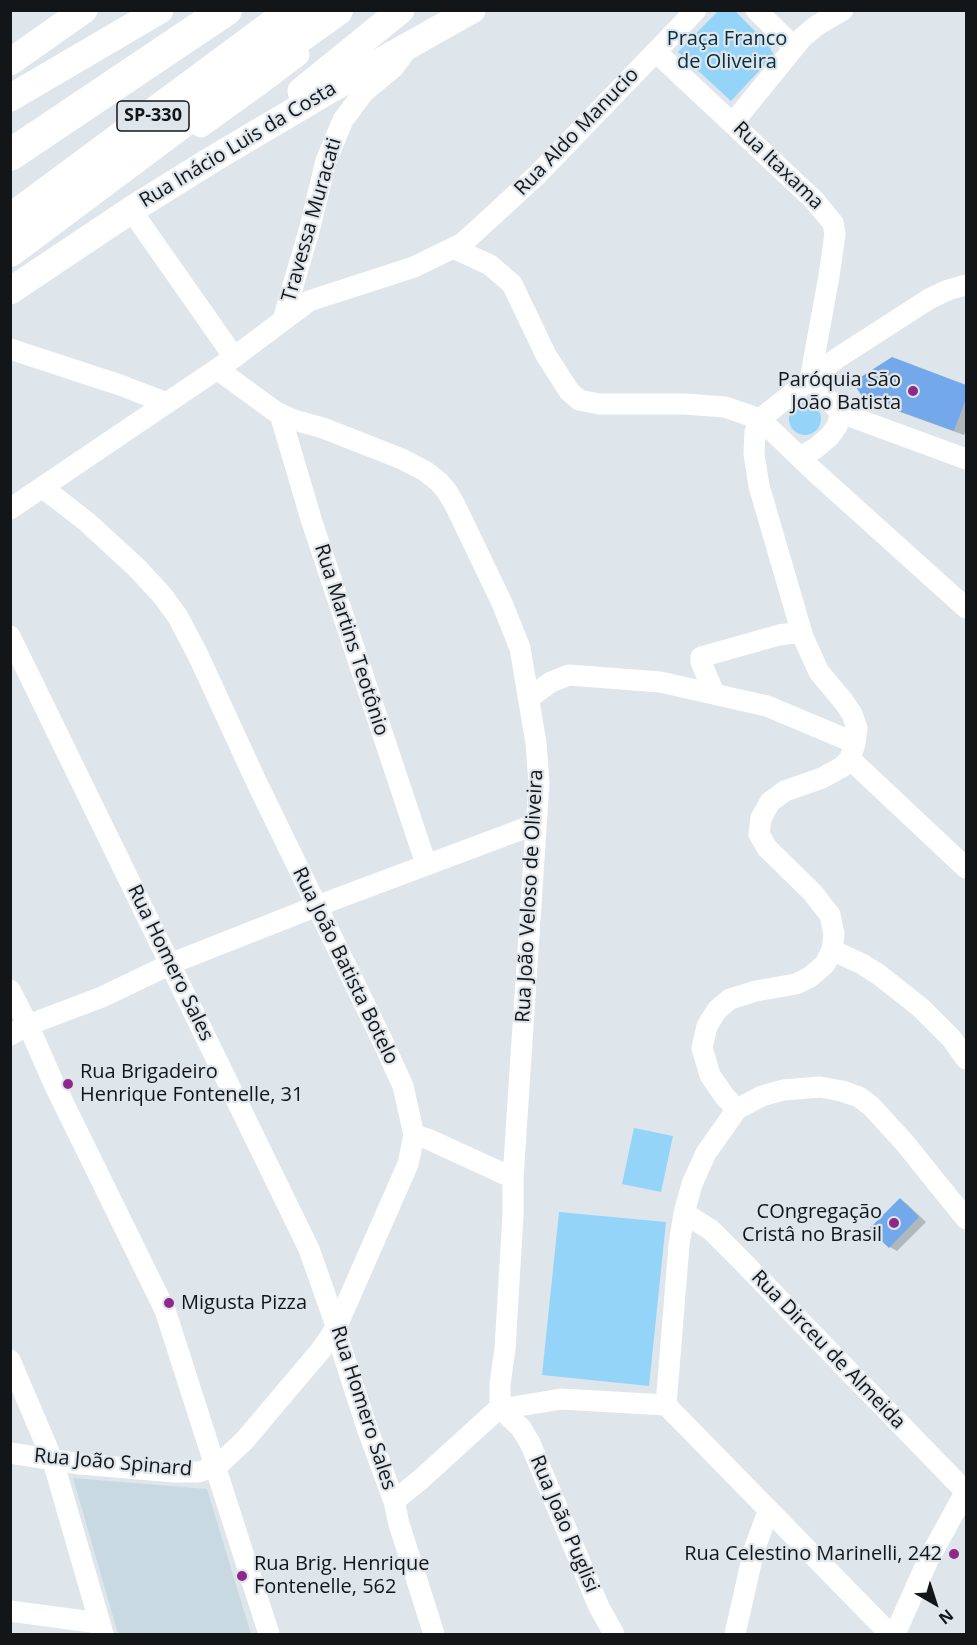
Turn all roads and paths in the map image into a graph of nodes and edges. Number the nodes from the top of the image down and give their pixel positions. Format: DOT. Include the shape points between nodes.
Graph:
graph roads {
  1 [pos="84,10"];
  2 [pos="160,10"];
  3 [pos="226,10"];
  4 [pos="294,10"];
  5 [pos="337,10"];
  6 [pos="348,10"];
  7 [pos="401,10"];
  8 [pos="472,10"];
  9 [pos="696,10"];
  10 [pos="756,10"];
  11 [pos="843,10"];
  12 [pos="794,47"];
  13 [pos="407,48"];
  14 [pos="656,52"];
  15 [pos="10,62"];
  16 [pos="333,88"];
  17 [pos="10,98"];
  18 [pos="343,120"];
  19 [pos="733,123"];
  20 [pos="258,131"];
  21 [pos="10,155"];
  22 [pos="122,169"];
  23 [pos="131,210"];
  24 [pos="10,220"];
  25 [pos="453,248"];
  26 [pos="10,251"];
  27 [pos="966,285"];
  28 [pos="10,291"];
  29 [pos="283,320"];
  30 [pos="10,349"];
  31 [pos="225,363"];
  32 [pos="810,380"];
  33 [pos="167,403"];
  34 [pos="841,413"];
  35 [pos="280,414"];
  36 [pos="760,419"];
  37 [pos="800,457"];
  38 [pos="966,459"];
  39 [pos="42,487"];
  40 [pos="10,509"];
  41 [pos="966,608"];
  42 [pos="801,632"];
  43 [pos="10,636"];
  44 [pos="714,693"];
  45 [pos="529,698"];
  46 [pos="853,751"];
  47 [pos="536,824"];
  48 [pos="426,864"];
  49 [pos="966,868"];
  50 [pos="316,906"];
  51 [pos="832,950"];
  52 [pos="171,964"];
  53 [pos="10,990"];
  54 [pos="20,1030"];
  55 [pos="966,1059"];
  56 [pos="737,1109"];
  57 [pos="414,1135"];
  58 [pos="513,1178"];
  59 [pos="684,1213"];
  60 [pos="966,1219"];
  61 [pos="336,1328"];
  62 [pos="10,1360"];
  63 [pos="666,1406"];
  64 [pos="505,1410"];
  65 [pos="10,1453"];
  66 [pos="53,1461"];
  67 [pos="216,1467"];
  68 [pos="966,1492"];
  69 [pos="394,1501"];
  70 [pos="768,1512"];
  71 [pos="10,1611"];
  72 [pos="101,1629"];
  73 [pos="269,1635"];
  74 [pos="434,1635"];
  75 [pos="614,1635"];
  76 [pos="735,1635"];
  77 [pos="890,1635"];
  78 [pos="895,1635"];
  1 -- 15 [label="main road"];
  2 -- 17 [label="main road"];
  3 -- 21 [label="highway, SP-330"];
  4 -- 24 [label="highway, SP-330"];
  5 -- 22 [label="highway"];
  6 -- 22 [label="street" via="293,60 228,108 144,162"];
  7 -- 20 [label="main road" via="281,107"];
  8 -- 13 [label="main road, Rua Inácio Luis da Costa"];
  9 -- 14 [label="street, Rua Aldo Manucio"];
  10 -- 12 [label="street"];
  11 -- 12 [label="street" via="816,26"];
  12 -- 19 [label="street"];
  13 -- 16 [label="main road, Rua Inácio Luis da Costa"];
  13 -- 18 [label="street, Travessa Muracati"];
  14 -- 19 [label="street, Rua Itaxama"];
  14 -- 25 [label="street, Rua Aldo Manucio" via="531,181"];
  16 -- 18 [label="street, Travessa Muracati"];
  16 -- 20 [label="main road, Rua Inácio Luis da Costa"];
  18 -- 29 [label="street, Travessa Muracati" via="326,161"];
  19 -- 32 [label="street, Rua Itaxama" via="814,200 834,227"];
  20 -- 23 [label="main road, Rua Inácio Luis da Costa"];
  22 -- 26 [label="highway"];
  23 -- 28 [label="main road, Rua Inácio Luis da Costa"];
  23 -- 31 [label="street, Rua João Veloso de Oliveira"];
  25 -- 29 [label="street, Rua Aldo Manucio" via="414,267 318,296"];
  25 -- 36 [label="street" via="490,265 512,284 550,362 568,391 579,400 599,404 724,407"];
  27 -- 32 [label="street" via="928,299"];
  29 -- 31 [label="street, Rua Aldo Manucio"];
  30 -- 33 [label="street"];
  31 -- 33 [label="street, Rua Aldo Manucio"];
  31 -- 35 [label="street, Rua João Veloso de Oliveira"];
  32 -- 34 [label="street"];
  32 -- 36 [label="street"];
  33 -- 39 [label="street, Rua Aldo Manucio"];
  34 -- 37 [label="street" via="830,436"];
  34 -- 38 [label="street"];
  35 -- 45 [label="street, Rua João Veloso de Oliveira" via="402,459 425,471 446,490 507,615 520,648"];
  35 -- 48 [label="street, Rua Martins Teotônio"];
  36 -- 37 [label="street"];
  36 -- 42 [label="street" via="754,454 759,486"];
  37 -- 41 [label="street"];
  39 -- 40 [label="street, Rua Aldo Manucio"];
  39 -- 50 [label="street, Rua João Batista Botelo" via="138,568 178,617"];
  42 -- 44 [label="street" via="703,656 700,659"];
  42 -- 46 [label="street" via="819,672 852,714 857,728"];
  43 -- 52 [label="street, Rua Homero Sales"];
  44 -- 45 [label="street" via="660,681 569,675"];
  44 -- 46 [label="street" via="766,706"];
  45 -- 47 [label="street, Rua João Veloso de Oliveira" via="539,783"];
  46 -- 49 [label="street"];
  46 -- 51 [label="street" via="842,767 785,791 770,802 761,818 759,834 767,848 830,915"];
  47 -- 48 [label="street"];
  47 -- 58 [label="street, Rua João Veloso de Oliveira"];
  48 -- 50 [label="street"];
  50 -- 52 [label="street"];
  50 -- 57 [label="street, Rua João Batista Botelo" via="403,1086"];
  51 -- 55 [label="street" via="878,974 920,1007"];
  51 -- 56 [label="street" via="825,964 810,977 796,984 730,999 707,1026 702,1048 710,1074"];
  52 -- 54 [label="street"];
  52 -- 61 [label="street, Rua Homero Sales" via="309,1249"];
  53 -- 54 [label="street"];
  54 -- 67 [label="street" via="84,1142 165,1310"];
  56 -- 59 [label="street" via="706,1153"];
  56 -- 60 [label="street" via="783,1090 820,1087 859,1097 881,1116"];
  57 -- 58 [label="street"];
  57 -- 61 [label="street, Rua João Batista Botelo" via="408,1164"];
  58 -- 64 [label="street, Rua João Veloso de Oliveira" via="500,1384"];
  59 -- 63 [label="street"];
  59 -- 68 [label="street, Rua Dirceu de Almeida" via="711,1230"];
  61 -- 67 [label="street, Rua João Batista Botelo" via="244,1441"];
  61 -- 69 [label="street, Rua Homero Sales"];
  62 -- 66 [label="street"];
  63 -- 64 [label="street" via="561,1400"];
  63 -- 70 [label="street"];
  64 -- 69 [label="street"];
  64 -- 75 [label="street, Rua João Puglisi" via="530,1443"];
  65 -- 66 [label="street, Rua João Spinard"];
  66 -- 67 [label="street, Rua João Spinard" via="174,1472"];
  66 -- 72 [label="street"];
  67 -- 73 [label="street"];
  68 -- 78 [label="street" via="928,1560"];
  69 -- 74 [label="street, Rua Homero Sales"];
  70 -- 76 [label="street" via="754,1550"];
  70 -- 77 [label="street"];
  71 -- 72 [label="street"];
}
